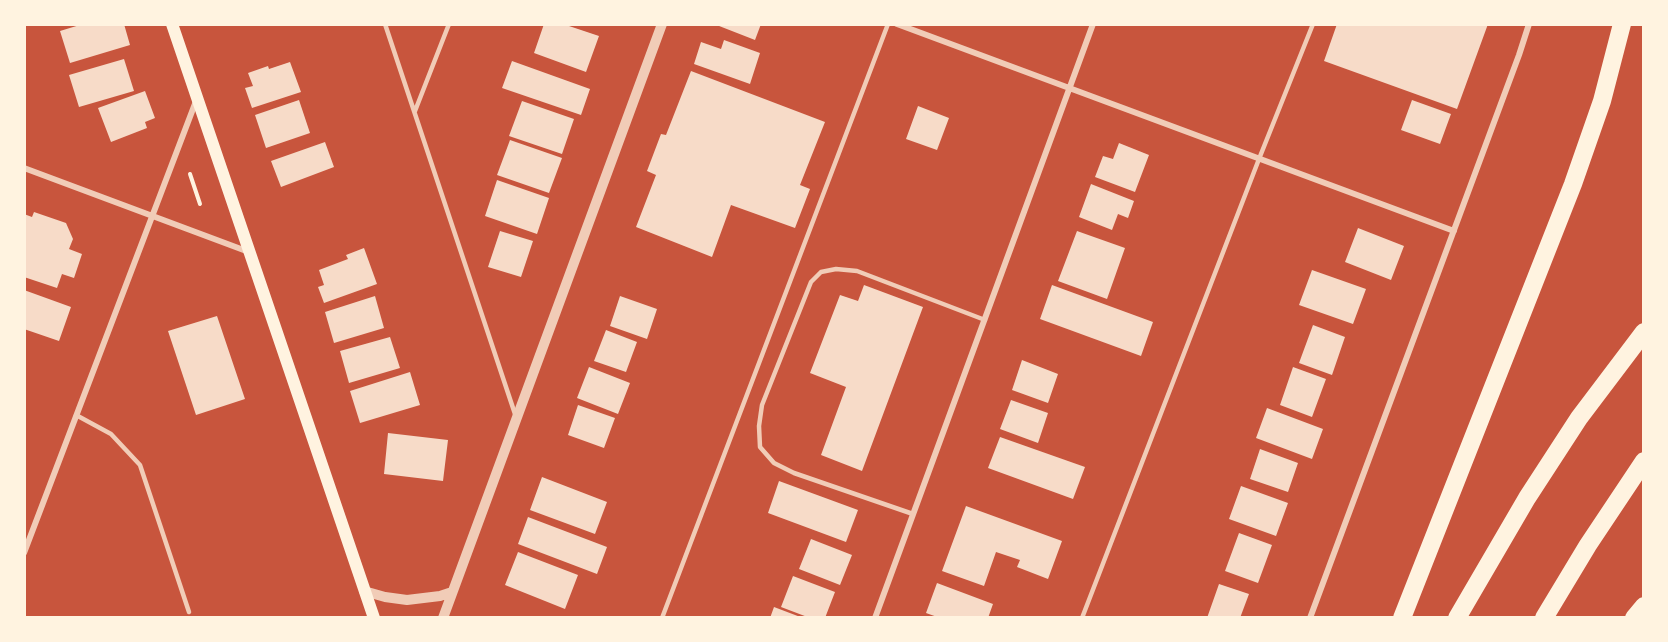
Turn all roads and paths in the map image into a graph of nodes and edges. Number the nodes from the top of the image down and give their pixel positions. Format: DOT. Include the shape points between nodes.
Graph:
graph roads {
  1 [pos="172,24"];
  2 [pos="386,24"];
  3 [pos="449,24"];
  4 [pos="662,24"];
  5 [pos="888,24"];
  6 [pos="897,24"];
  7 [pos="1094,24"];
  8 [pos="1313,24"];
  9 [pos="1529,24"];
  10 [pos="1622,24"];
  11 [pos="1069,88"];
  12 [pos="198,97"];
  13 [pos="415,111"];
  14 [pos="1259,159"];
  15 [pos="24,168"];
  16 [pos="190,174"];
  17 [pos="200,204"];
  18 [pos="151,216"];
  19 [pos="1454,231"];
  20 [pos="249,252"];
  21 [pos="985,320"];
  22 [pos="1644,332"];
  23 [pos="76,415"];
  24 [pos="516,419"];
  25 [pos="1644,460"];
  26 [pos="913,514"];
  27 [pos="24,553"];
  28 [pos="364,591"];
  29 [pos="452,592"];
  30 [pos="1644,606"];
  31 [pos="189,612"];
  32 [pos="374,618"];
  33 [pos="443,618"];
  34 [pos="662,618"];
  35 [pos="875,618"];
  36 [pos="1082,618"];
  37 [pos="1310,618"];
  38 [pos="1402,618"];
  39 [pos="1457,618"];
  40 [pos="1544,618"];
  41 [pos="1634,618"];
  1 -- 12 [label="main road"];
  2 -- 13 [label="lane"];
  3 -- 13 [label="lane"];
  4 -- 24 [label="street"];
  5 -- 34 [label="lane"];
  6 -- 11 [label="street"];
  7 -- 11 [label="street"];
  8 -- 14 [label="lane"];
  9 -- 19 [label="street"];
  10 -- 38 [label="highway" via="1602,101 1573,184"];
  11 -- 14 [label="street"];
  11 -- 21 [label="street"];
  12 -- 18 [label="street"];
  12 -- 20 [label="main road"];
  13 -- 24 [label="lane"];
  14 -- 19 [label="street"];
  14 -- 36 [label="lane"];
  15 -- 18 [label="street"];
  16 -- 17 [label="path"];
  18 -- 20 [label="street"];
  18 -- 23 [label="street"];
  19 -- 37 [label="street"];
  20 -- 28 [label="main road"];
  21 -- 26 [label="street"];
  21 -- 26 [label="lane" via="856,271 821,272 811,282 762,405 760,447 774,463"];
  22 -- 39 [label="highway" via="1579,418"];
  23 -- 27 [label="street"];
  23 -- 31 [label="lane" via="111,434 140,465"];
  24 -- 29 [label="street"];
  25 -- 40 [label="highway"];
  26 -- 35 [label="street"];
  28 -- 29 [label="street" via="407,600"];
  28 -- 32 [label="main road"];
  29 -- 33 [label="street"];
  30 -- 41 [label="highway"];
}
